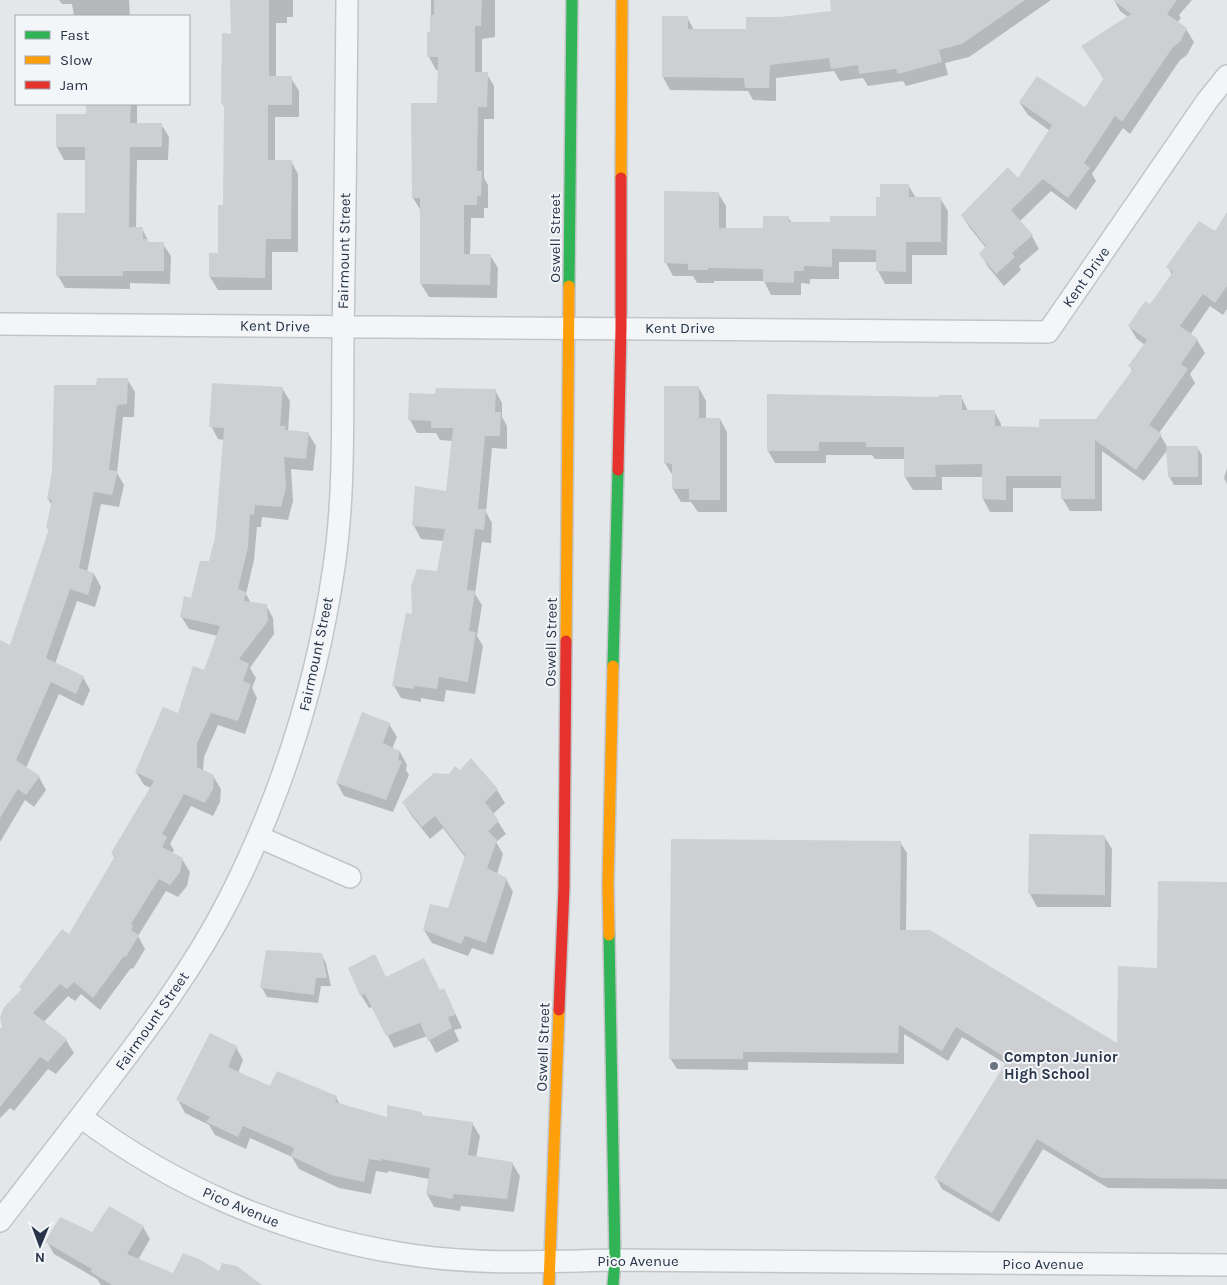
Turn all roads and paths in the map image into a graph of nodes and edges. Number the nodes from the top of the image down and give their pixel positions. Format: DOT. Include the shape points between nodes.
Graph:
graph roads {
  1 [pos="347,0"];
  2 [pos="572,0"];
  3 [pos="622,0"];
  4 [pos="1227,76"];
  5 [pos="0,324"];
  6 [pos="344,327"];
  7 [pos="569,328"];
  8 [pos="621,328"];
  9 [pos="258,836"];
  10 [pos="350,876"];
  11 [pos="81,1117"];
  12 [pos="0,1221"];
  13 [pos="615,1260"];
  14 [pos="550,1262"];
  15 [pos="1227,1265"];
  16 [pos="549,1285"];
  17 [pos="613,1285"];
  1 -- 6 [label="street, Fairmount Street"];
  2 -- 7 [label="main road, Oswell Street"];
  3 -- 8 [label="main road"];
  4 -- 8 [label="street, Kent Drive" via="1048,332"];
  5 -- 6 [label="street, Kent Drive"];
  6 -- 7 [label="street, Kent Drive"];
  6 -- 9 [label="street, Fairmount Street" via="342,477 334,565 301,720"];
  7 -- 8 [label="street, Kent Drive"];
  7 -- 14 [label="main road, Oswell Street" via="564,887"];
  8 -- 13 [label="main road" via="608,885"];
  9 -- 10 [label="street"];
  9 -- 11 [label="street, Fairmount Street" via="228,900 193,962 154,1021"];
  11 -- 12 [label="street, Fairmount Street"];
  11 -- 14 [label="street, Pico Avenue" via="153,1166 216,1199 284,1225 341,1242 400,1253"];
  13 -- 14 [label="street, Pico Avenue"];
  13 -- 15 [label="street, Pico Avenue"];
  13 -- 17 [label="main road"];
  14 -- 16 [label="main road, Oswell Street"];
}
